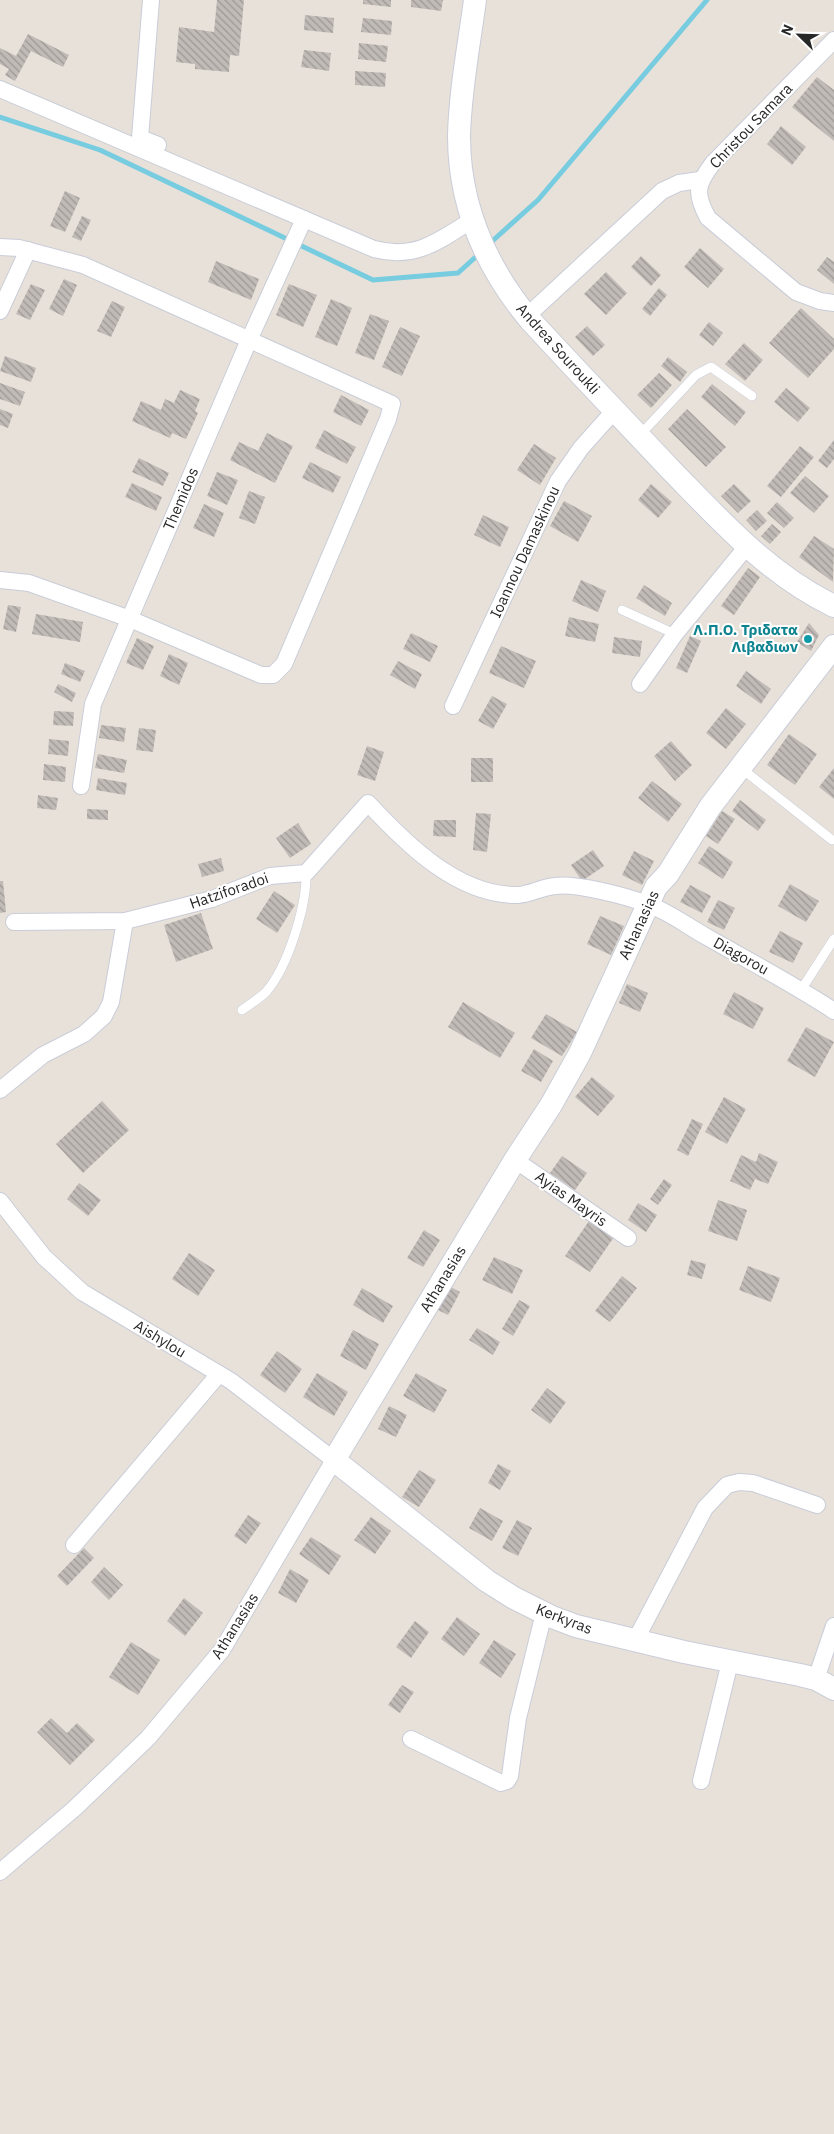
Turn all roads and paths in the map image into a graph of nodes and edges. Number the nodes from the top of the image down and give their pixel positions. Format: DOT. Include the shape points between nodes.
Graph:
graph roads {
  1 [pos="151,0"];
  2 [pos="475,0"];
  3 [pos="834,40"];
  4 [pos="0,89"];
  5 [pos="700,180"];
  6 [pos="250,186"];
  7 [pos="301,224"];
  8 [pos="476,229"];
  9 [pos="0,247"];
  10 [pos="28,250"];
  11 [pos="834,303"];
  12 [pos="0,311"];
  13 [pos="527,316"];
  14 [pos="249,340"];
  15 [pos="752,396"];
  16 [pos="614,411"];
  17 [pos="639,436"];
  18 [pos="748,546"];
  19 [pos="0,580"];
  20 [pos="834,606"];
  21 [pos="622,610"];
  22 [pos="130,619"];
  23 [pos="674,634"];
  24 [pos="834,646"];
  25 [pos="640,684"];
  26 [pos="453,706"];
  27 [pos="741,768"];
  28 [pos="81,786"];
  29 [pos="832,840"];
  30 [pos="306,873"];
  31 [pos="648,904"];
  32 [pos="124,921"];
  33 [pos="14,922"];
  34 [pos="834,939"];
  35 [pos="801,990"];
  36 [pos="242,1010"];
  37 [pos="834,1011"];
  38 [pos="0,1090"];
  39 [pos="515,1160"];
  40 [pos="0,1201"];
  41 [pos="628,1238"];
  42 [pos="219,1374"];
  43 [pos="334,1460"];
  44 [pos="817,1505"];
  45 [pos="74,1544"];
  46 [pos="544,1613"];
  47 [pos="834,1626"];
  48 [pos="635,1641"];
  49 [pos="730,1662"];
  50 [pos="825,1684"];
  51 [pos="411,1739"];
  52 [pos="701,1781"];
  53 [pos="0,1872"];
  1 -- 6 [label="street" via="140,138"];
  2 -- 8 [label="street, Andrea Souroukli" via="459,134 461,173"];
  3 -- 5 [label="street, Christou Samara"];
  4 -- 7 [label="street"];
  5 -- 11 [label="street, Christou Samara" via="700,204 708,218 796,292"];
  5 -- 13 [label="street" via="679,182 662,192"];
  7 -- 8 [label="street" via="374,249 400,253 432,246"];
  7 -- 14 [label="street, Themidos"];
  8 -- 13 [label="street, Andrea Souroukli" via="490,263"];
  9 -- 10 [label="street"];
  10 -- 12 [label="street"];
  10 -- 14 [label="street" via="83,265"];
  13 -- 16 [label="street, Andrea Souroukli"];
  14 -- 22 [label="street, Themidos"];
  14 -- 22 [label="street" via="392,404 316,590 284,664 273,675 261,675"];
  15 -- 17 [label="lane" via="711,367 696,375"];
  16 -- 17 [label="street, Andrea Souroukli"];
  16 -- 26 [label="street, Ioannou Damaskinou" via="581,448 558,481"];
  17 -- 18 [label="street, Andrea Souroukli"];
  18 -- 20 [label="street, Andrea Souroukli" via="779,574"];
  18 -- 23 [label="street"];
  19 -- 22 [label="street" via="29,583"];
  21 -- 23 [label="lane"];
  22 -- 28 [label="street, Themidos" via="93,704"];
  23 -- 25 [label="street"];
  24 -- 27 [label="street, Athanasias"];
  27 -- 29 [label="lane"];
  27 -- 31 [label="street, Athanasias" via="699,823"];
  30 -- 31 [label="street" via="368,803 419,854 473,885 493,892 520,895 568,885"];
  30 -- 32 [label="street, Hatziforadoi" via="270,876 212,899"];
  30 -- 36 [label="lane" via="304,901 283,963 266,992"];
  31 -- 35 [label="street, Diagorou"];
  31 -- 39 [label="street, Athanasias" via="580,1052"];
  32 -- 33 [label="street, Hatziforadoi"];
  32 -- 38 [label="street" via="111,1002 104,1016 84,1034 43,1055"];
  34 -- 35 [label="lane"];
  35 -- 37 [label="street, Diagorou"];
  39 -- 41 [label="street, Ayias Mayris"];
  39 -- 43 [label="street, Athanasias"];
  40 -- 42 [label="street, Aishylou" via="44,1257 82,1292"];
  42 -- 43 [label="street, Aishylou"];
  42 -- 45 [label="street"];
  43 -- 46 [label="street, Kerkyras" via="487,1581"];
  43 -- 53 [label="street, Athanasias" via="222,1650 148,1738 75,1808"];
  44 -- 48 [label="street" via="753,1483 727,1485 705,1508"];
  46 -- 48 [label="street, Kerkyras" via="576,1626"];
  46 -- 51 [label="street" via="522,1699 507,1782"];
  47 -- 50 [label="street"];
  48 -- 49 [label="street, Kerkyras"];
  49 -- 50 [label="street, Kerkyras"];
  49 -- 52 [label="street"];
}
